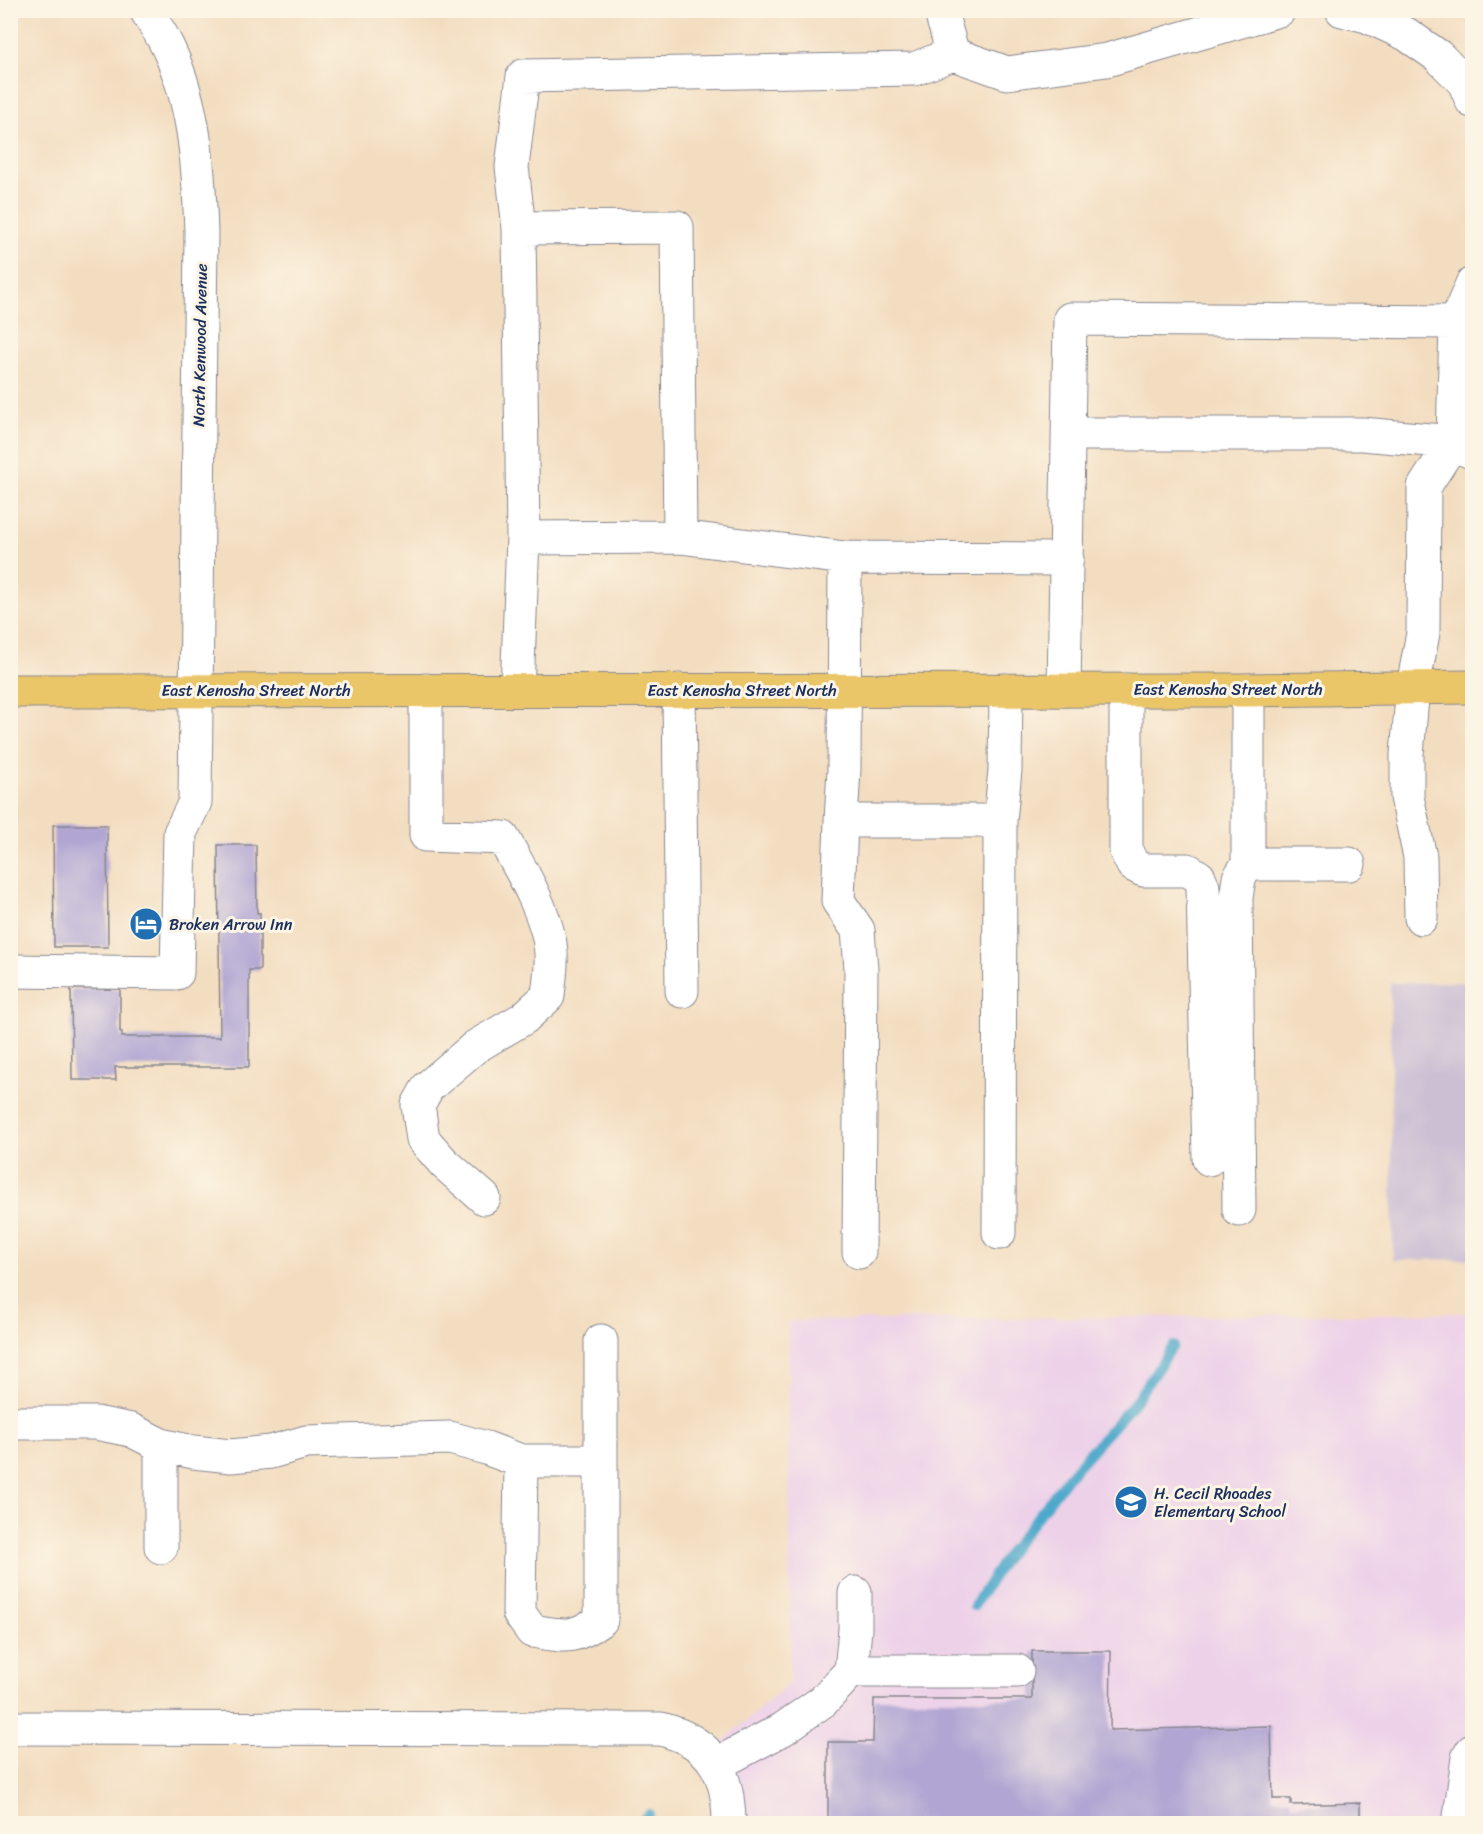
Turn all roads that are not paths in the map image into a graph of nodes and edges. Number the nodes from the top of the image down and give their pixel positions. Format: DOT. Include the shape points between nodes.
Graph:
graph roads {
  1 [pos="146,10"];
  2 [pos="943,10"];
  3 [pos="1279,10"];
  4 [pos="1342,10"];
  5 [pos="953,54"];
  6 [pos="1473,101"];
  7 [pos="519,228"];
  8 [pos="1473,284"];
  9 [pos="1456,322"];
  10 [pos="1069,434"];
  11 [pos="1463,447"];
  12 [pos="680,537"];
  13 [pos="523,538"];
  14 [pos="845,558"];
  15 [pos="1067,559"];
  16 [pos="1413,687"];
  17 [pos="1473,687"];
  18 [pos="196,690"];
  19 [pos="426,690"];
  20 [pos="517,690"];
  21 [pos="679,690"];
  22 [pos="843,690"];
  23 [pos="1006,690"];
  24 [pos="1064,690"];
  25 [pos="1126,690"];
  26 [pos="1248,690"];
  27 [pos="10,691"];
  28 [pos="841,821"];
  29 [pos="1000,821"];
  30 [pos="1248,864"];
  31 [pos="1349,864"];
  32 [pos="1420,918"];
  33 [pos="10,972"];
  34 [pos="682,991"];
  35 [pos="1209,1159"];
  36 [pos="484,1198"];
  37 [pos="1239,1210"];
  38 [pos="999,1233"];
  39 [pos="859,1252"];
  40 [pos="601,1341"];
  41 [pos="10,1423"];
  42 [pos="161,1445"];
  43 [pos="521,1461"];
  44 [pos="601,1461"];
  45 [pos="161,1547"];
  46 [pos="855,1593"];
  47 [pos="851,1671"];
  48 [pos="1017,1671"];
  49 [pos="10,1728"];
  50 [pos="1473,1751"];
  51 [pos="717,1764"];
  52 [pos="729,1824"];
  53 [pos="1459,1824"];
  1 -- 18 [label="street, North Kenwood Avenue" via="175,64 198,175 201,233"];
  2 -- 5 [label="street"];
  3 -- 5 [label="street" via="1107,60 1007,73"];
  4 -- 6 [label="street" via="1367,16 1406,34 1438,56 1464,82"];
  5 -- 7 [label="street" via="914,69 523,76 512,167"];
  7 -- 12 [label="street" via="677,227"];
  7 -- 13 [label="street"];
  8 -- 9 [label="street"];
  9 -- 10 [label="street" via="1070,319"];
  9 -- 11 [label="street"];
  10 -- 11 [label="street" via="1362,434"];
  10 -- 15 [label="street"];
  11 -- 16 [label="street" via="1424,487 1424,633"];
  12 -- 13 [label="street"];
  12 -- 14 [label="street"];
  13 -- 20 [label="street"];
  14 -- 15 [label="street"];
  14 -- 22 [label="street"];
  15 -- 24 [label="street"];
  16 -- 17 [label="main road, East Kenosha Street North"];
  16 -- 26 [label="main road, East Kenosha Street North"];
  16 -- 32 [label="street" via="1407,798 1420,857"];
  18 -- 19 [label="main road, East Kenosha Street North"];
  18 -- 27 [label="main road, East Kenosha Street North"];
  18 -- 33 [label="street, North Kenwood Avenue" via="195,802 180,833 177,973"];
  19 -- 20 [label="main road, East Kenosha Street North"];
  19 -- 36 [label="street" via="426,835 503,838 526,878 545,925 551,953 548,996 524,1018 475,1047 428,1087 418,1105 423,1139"];
  20 -- 21 [label="main road, East Kenosha Street North"];
  21 -- 22 [label="main road, East Kenosha Street North"];
  21 -- 34 [label="street"];
  22 -- 23 [label="main road, East Kenosha Street North"];
  22 -- 28 [label="street"];
  23 -- 24 [label="main road, East Kenosha Street North"];
  23 -- 29 [label="street"];
  24 -- 25 [label="main road, East Kenosha Street North"];
  25 -- 26 [label="main road, East Kenosha Street North"];
  25 -- 35 [label="street" via="1126,851 1133,865 1143,870 1188,870 1199,877 1203,887"];
  26 -- 30 [label="street"];
  28 -- 29 [label="street"];
  28 -- 39 [label="street" via="838,901 858,930 861,969"];
  29 -- 38 [label="street"];
  30 -- 31 [label="street"];
  30 -- 37 [label="street" via="1239,878 1236,898"];
  40 -- 44 [label="street"];
  41 -- 42 [label="street" via="96,1423 131,1430"];
  42 -- 43 [label="street" via="231,1456 271,1452 306,1442 450,1438"];
  42 -- 45 [label="street"];
  43 -- 44 [label="street"];
  43 -- 44 [label="street" via="519,1613 532,1631 568,1636 584,1632 601,1620"];
  46 -- 47 [label="street"];
  47 -- 48 [label="street"];
  47 -- 51 [label="street" via="823,1701 783,1729"];
  49 -- 51 [label="street" via="661,1729 699,1744"];
  50 -- 53 [label="street" via="1468,1758"];
  51 -- 52 [label="street" via="726,1788"];
}
